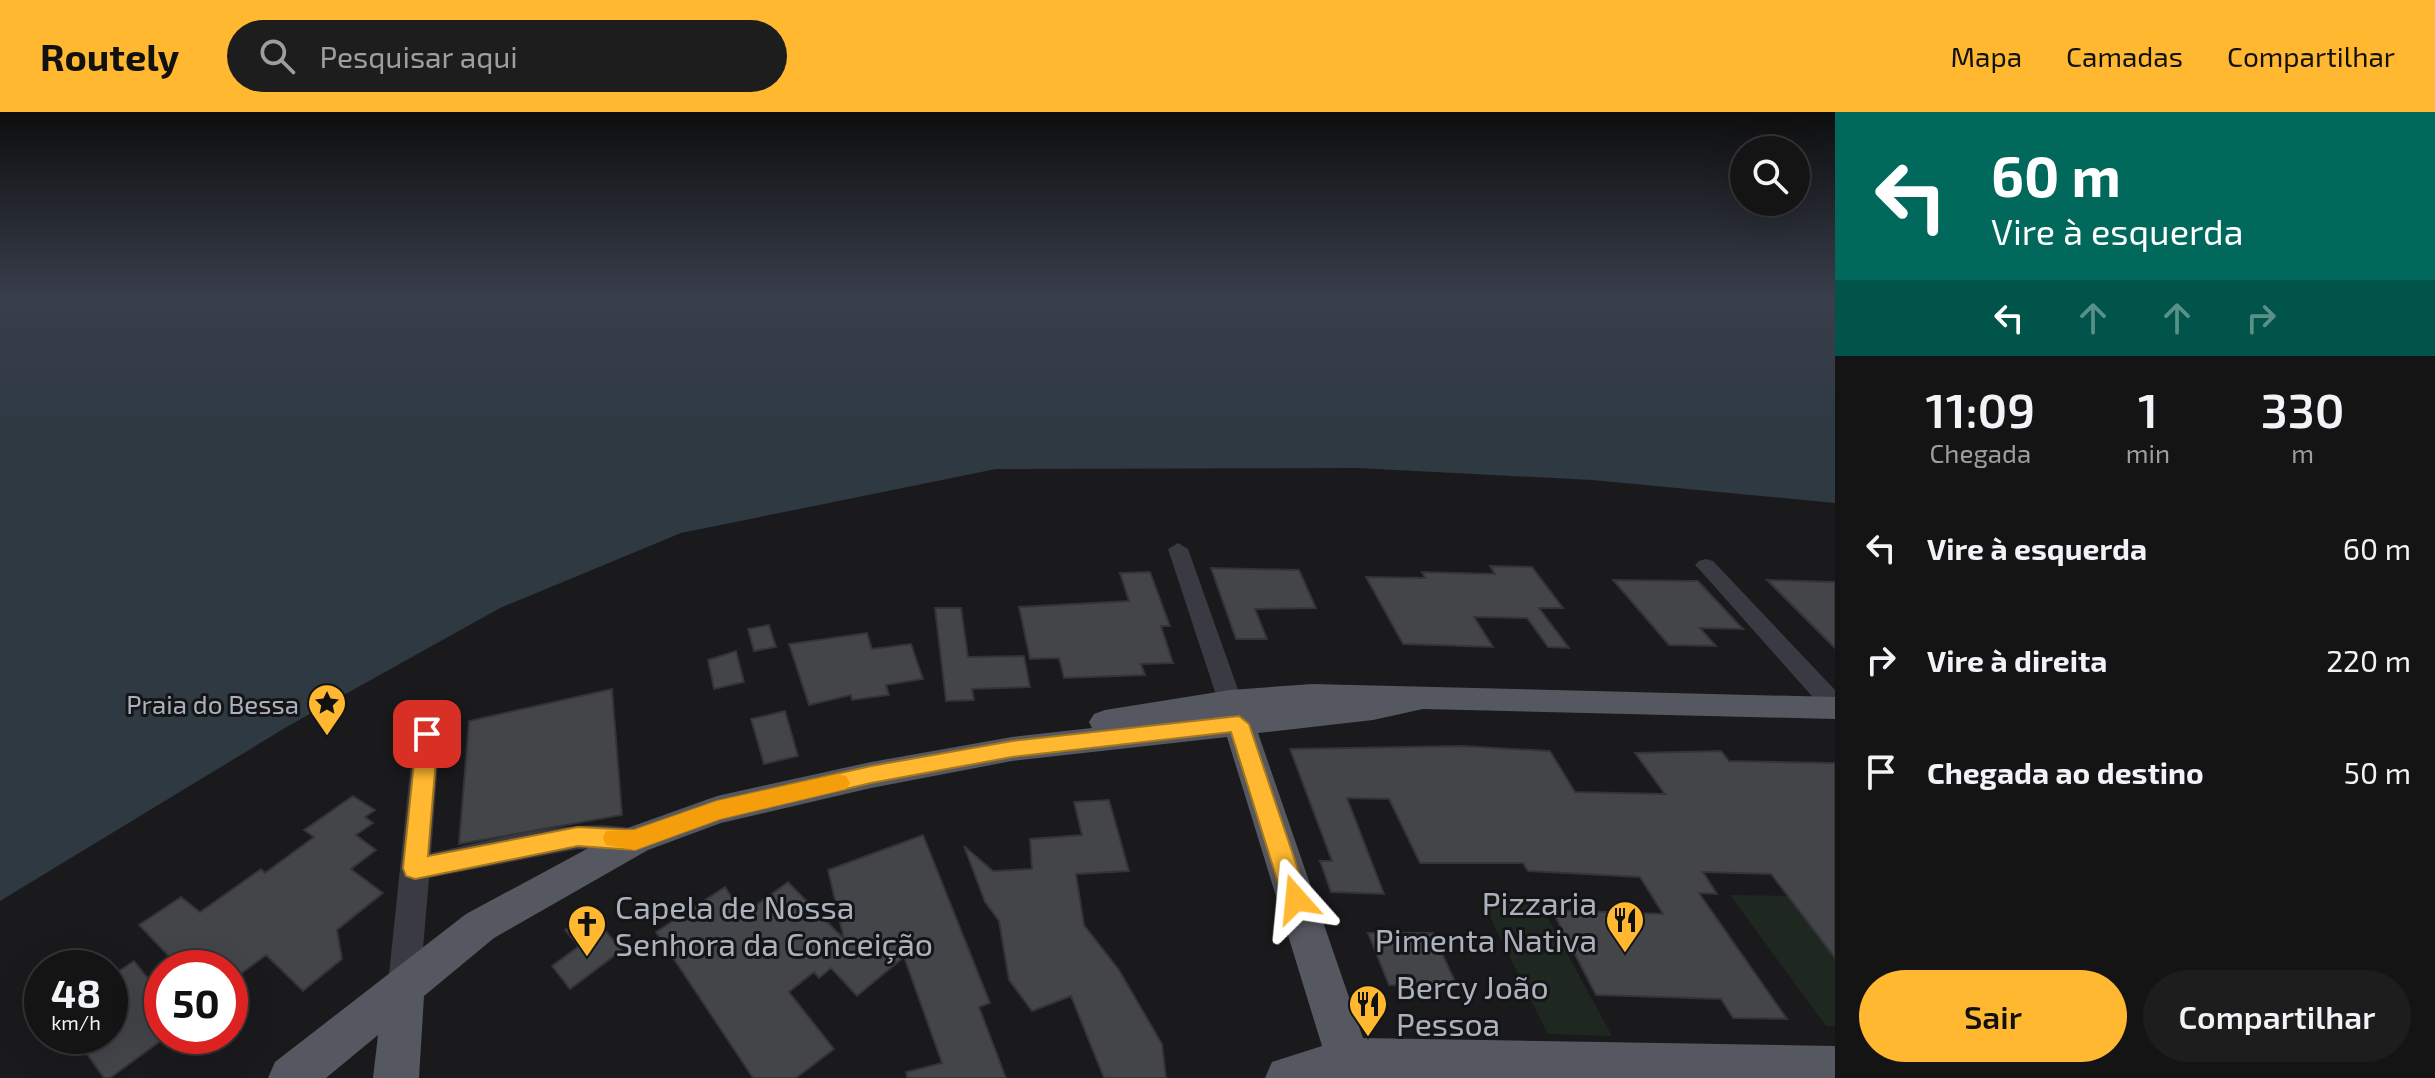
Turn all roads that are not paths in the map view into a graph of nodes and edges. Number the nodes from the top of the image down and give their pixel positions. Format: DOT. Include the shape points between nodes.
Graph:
graph roads {
  1 [pos="1178,549"];
  2 [pos="1706,565"];
  3 [pos="1835,707"];
  4 [pos="1235,713"];
  5 [pos="427,734"];
  6 [pos="635,840"];
  7 [pos="415,868"];
  8 [pos="404,984"];
  9 [pos="1835,1068"];
  10 [pos="1352,1069"];
  11 [pos="291,1078"];
  12 [pos="396,1078"];
  13 [pos="1288,1078"];
  1 -- 4 [label="street"];
  2 -- 3 [label="street"];
  3 -- 4 [label="main road" via="1415,700 1373,709"];
  4 -- 6 [label="main road" via="871,775 717,810"];
  4 -- 10 [label="main road"];
  5 -- 7 [label="street"];
  6 -- 7 [label="street" via="578,837"];
  6 -- 8 [label="main road" via="480,926"];
  7 -- 8 [label="street"];
  8 -- 11 [label="main road"];
  8 -- 12 [label="main road"];
  9 -- 10 [label="main road"];
  10 -- 13 [label="main road"];
}
